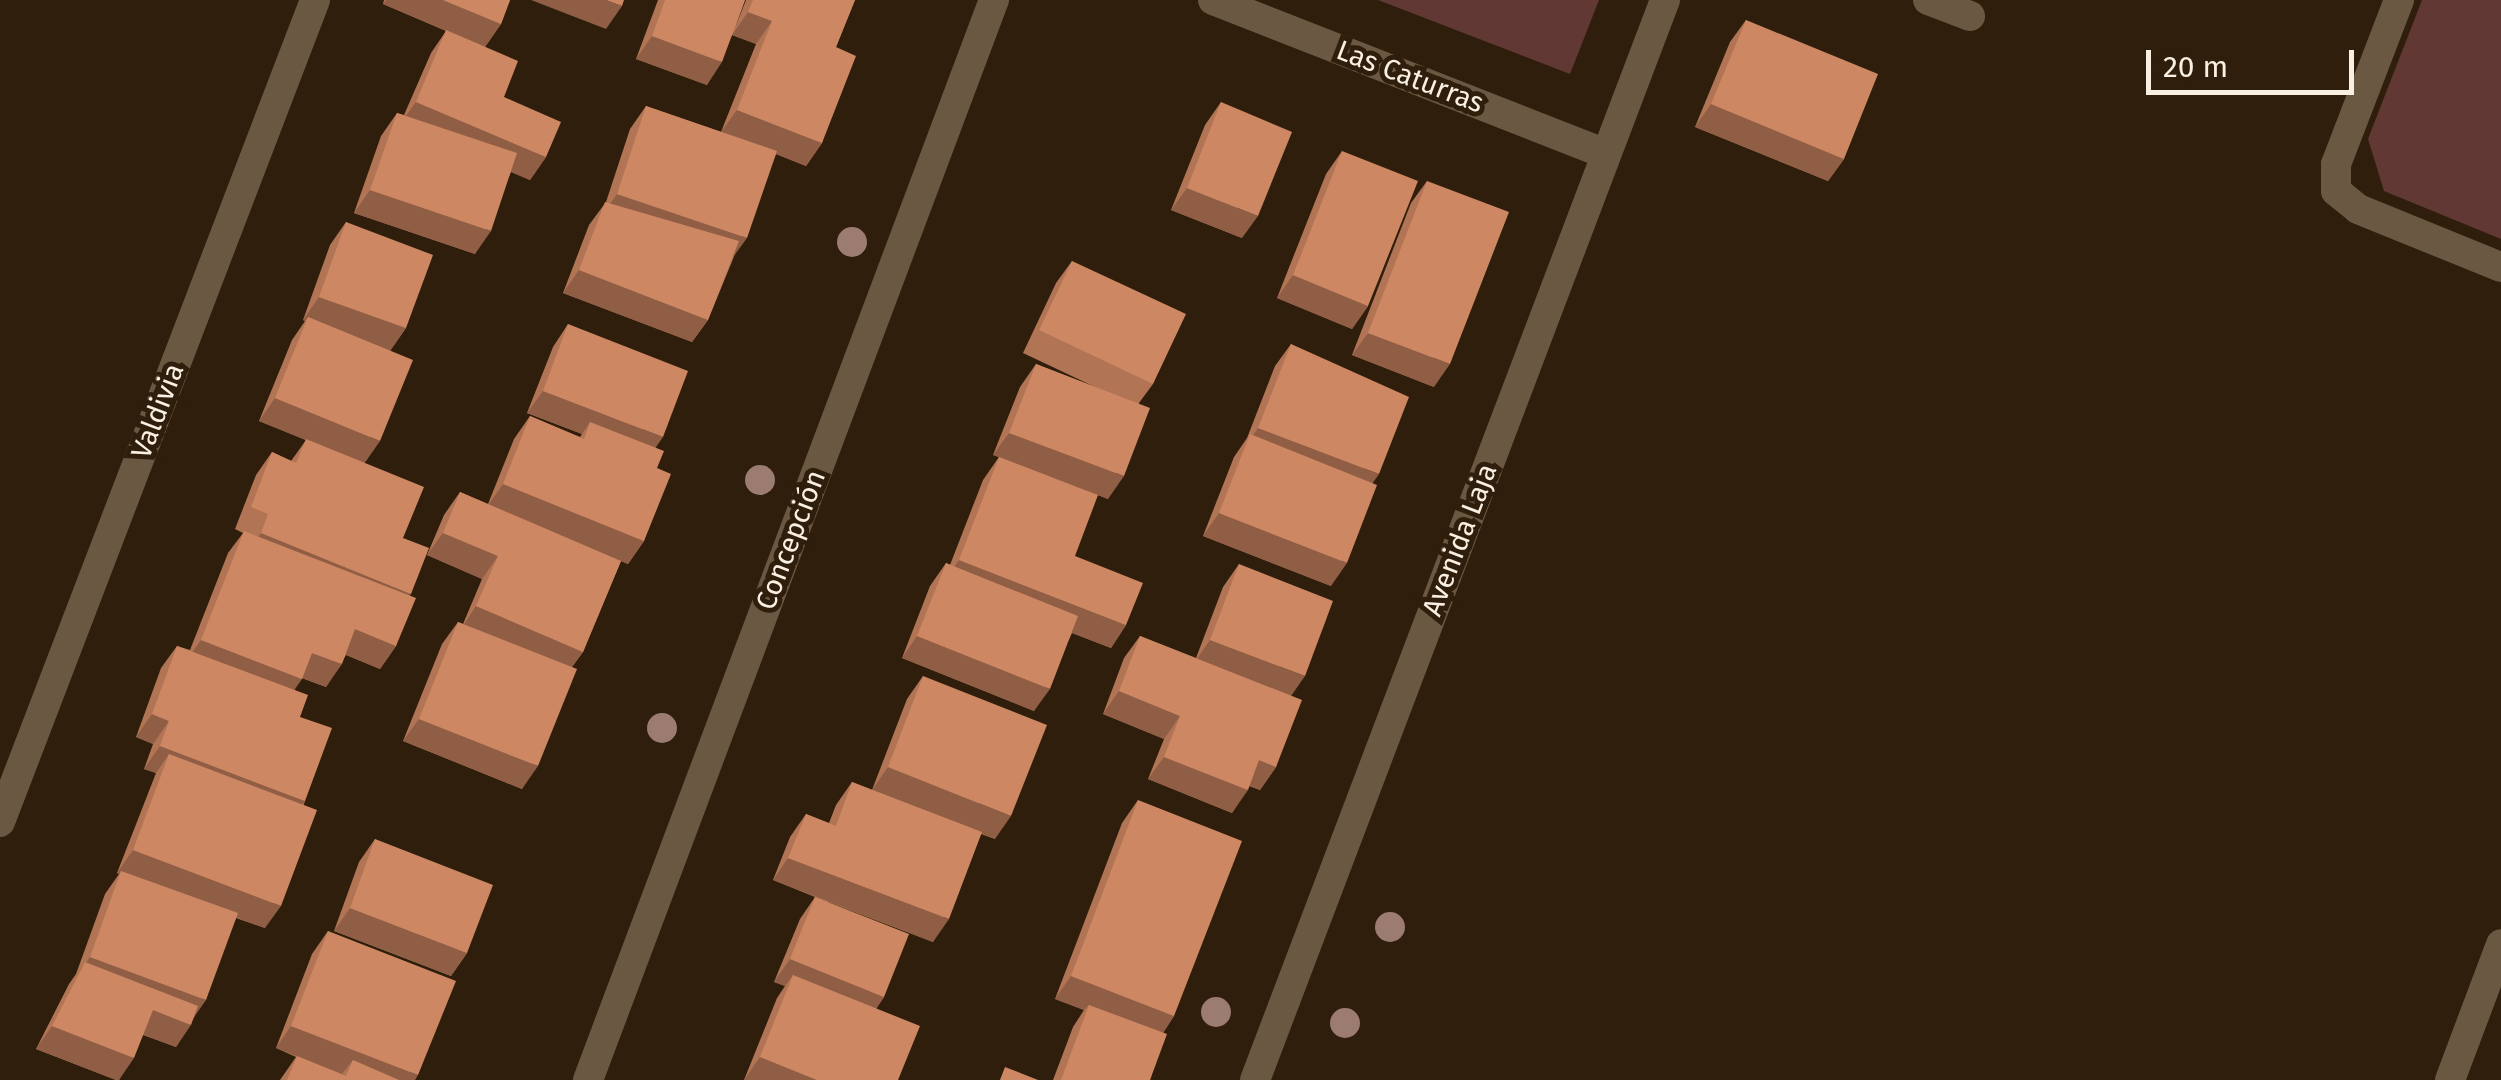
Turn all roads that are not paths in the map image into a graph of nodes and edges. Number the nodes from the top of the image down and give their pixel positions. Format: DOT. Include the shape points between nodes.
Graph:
graph roads {
  1 [pos="315,0"];
  2 [pos="994,0"];
  3 [pos="1213,0"];
  4 [pos="1665,0"];
  5 [pos="1928,0"];
  6 [pos="2399,0"];
  7 [pos="1970,16"];
  8 [pos="1606,154"];
  9 [pos="2501,267"];
  10 [pos="0,822"];
  11 [pos="2501,944"];
  12 [pos="588,1080"];
  13 [pos="1255,1080"];
  14 [pos="2450,1080"];
  1 -- 10 [label="street, Valdivia"];
  2 -- 12 [label="street, Concepción"];
  3 -- 8 [label="street, Las Caturras"];
  4 -- 8 [label="street, Avenida Laja"];
  5 -- 7 [label="street"];
  6 -- 9 [label="street" via="2336,164 2336,191 2358,209"];
  8 -- 13 [label="street, Avenida Laja"];
  11 -- 14 [label="street"];
}
